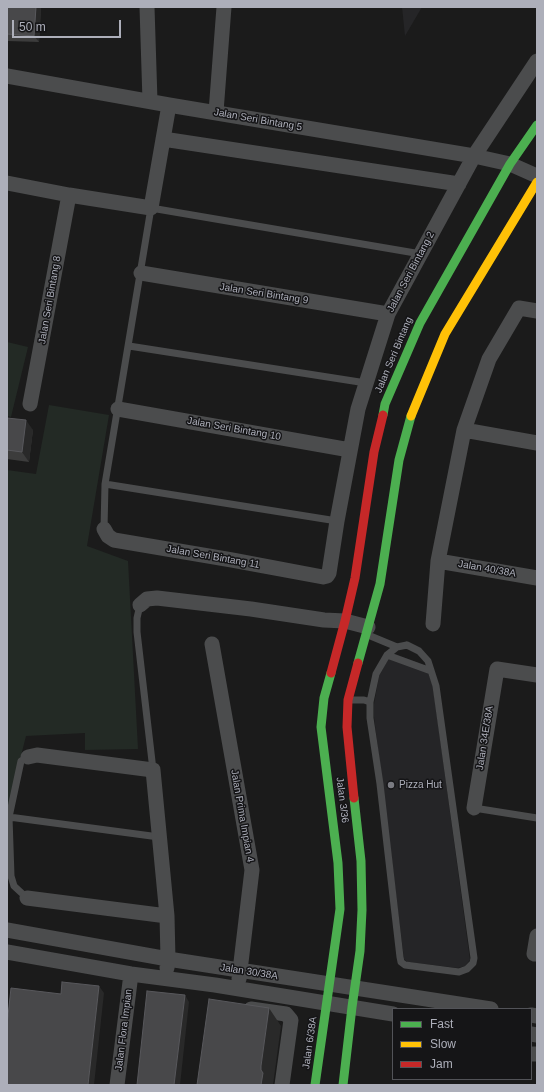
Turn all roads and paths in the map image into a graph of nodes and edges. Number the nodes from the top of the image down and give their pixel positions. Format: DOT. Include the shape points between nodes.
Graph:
graph roads {
  1 [pos="147,7"];
  2 [pos="224,7"];
  3 [pos="537,61"];
  4 [pos="7,76"];
  5 [pos="150,101"];
  6 [pos="169,104"];
  7 [pos="216,112"];
  8 [pos="537,125"];
  9 [pos="163,139"];
  10 [pos="474,156"];
  11 [pos="510,164"];
  12 [pos="537,176"];
  13 [pos="537,182"];
  14 [pos="7,183"];
  15 [pos="459,184"];
  16 [pos="69,195"];
  17 [pos="152,208"];
  18 [pos="421,254"];
  19 [pos="141,273"];
  20 [pos="537,311"];
  21 [pos="388,314"];
  22 [pos="129,346"];
  23 [pos="366,383"];
  24 [pos="30,404"];
  25 [pos="118,409"];
  26 [pos="464,430"];
  27 [pos="537,444"];
  28 [pos="350,450"];
  29 [pos="105,484"];
  30 [pos="337,521"];
  31 [pos="104,529"];
  32 [pos="438,561"];
  33 [pos="327,576"];
  34 [pos="537,578"];
  35 [pos="140,605"];
  36 [pos="345,621"];
  37 [pos="433,624"];
  38 [pos="367,631"];
  39 [pos="212,644"];
  40 [pos="397,647"];
  41 [pos="387,655"];
  42 [pos="431,672"];
  43 [pos="537,675"];
  44 [pos="348,700"];
  45 [pos="370,702"];
  46 [pos="28,757"];
  47 [pos="153,770"];
  48 [pos="474,808"];
  49 [pos="9,817"];
  50 [pos="537,818"];
  51 [pos="159,837"];
  52 [pos="27,898"];
  53 [pos="362,910"];
  54 [pos="370,915"];
  55 [pos="167,916"];
  56 [pos="7,930"];
  57 [pos="369,935"];
  58 [pos="537,936"];
  59 [pos="361,940"];
  60 [pos="7,952"];
  61 [pos="536,954"];
  62 [pos="168,959"];
  63 [pos="240,970"];
  64 [pos="132,974"];
  65 [pos="166,978"];
  66 [pos="329,984"];
  67 [pos="355,988"];
  68 [pos="238,989"];
  69 [pos="326,1003"];
  70 [pos="234,1006"];
  71 [pos="352,1007"];
  72 [pos="485,1008"];
  73 [pos="392,1014"];
  74 [pos="117,1085"];
  75 [pos="282,1085"];
  76 [pos="315,1085"];
  77 [pos="343,1085"];
  1 -- 5 [label="street"];
  2 -- 7 [label="street"];
  3 -- 10 [label="street, Jalan Seri Bintang 2"];
  4 -- 5 [label="street, Jalan Seri Bintang 5"];
  5 -- 6 [label="street, Jalan Seri Bintang 5"];
  6 -- 7 [label="street, Jalan Seri Bintang 5"];
  6 -- 9 [label="street"];
  7 -- 10 [label="street, Jalan Seri Bintang 5"];
  8 -- 11 [label="street, Jalan Seri Bintang"];
  9 -- 15 [label="street"];
  9 -- 17 [label="street"];
  10 -- 11 [label="street, Jalan Seri Bintang 5"];
  10 -- 15 [label="street, Jalan Seri Bintang 2"];
  11 -- 12 [label="street, Jalan Seri Bintang 5"];
  11 -- 36 [label="street, Jalan Seri Bintang" via="420,323 385,404 374,452 355,578"];
  13 -- 38 [label="street" via="445,334 411,415 399,460 380,584"];
  14 -- 16 [label="street"];
  15 -- 18 [label="street, Jalan Seri Bintang 2"];
  16 -- 17 [label="street"];
  16 -- 24 [label="street, Jalan Seri Bintang 8"];
  17 -- 18 [label="lane"];
  17 -- 19 [label="lane"];
  18 -- 21 [label="street, Jalan Seri Bintang 2"];
  19 -- 21 [label="street, Jalan Seri Bintang 9"];
  19 -- 22 [label="lane"];
  20 -- 26 [label="street" via="519,308 489,359"];
  21 -- 23 [label="street, Jalan Seri Bintang 2"];
  22 -- 23 [label="lane"];
  22 -- 25 [label="lane"];
  23 -- 28 [label="street, Jalan Seri Bintang 2"];
  25 -- 28 [label="street, Jalan Seri Bintang 10"];
  25 -- 29 [label="lane"];
  26 -- 27 [label="street"];
  26 -- 32 [label="street"];
  28 -- 30 [label="street, Jalan Seri Bintang 2"];
  29 -- 30 [label="lane"];
  29 -- 31 [label="lane"];
  30 -- 33 [label="street, Jalan Seri Bintang 2"];
  31 -- 33 [label="street, Jalan Seri Bintang 11" via="114,540"];
  32 -- 34 [label="street, Jalan 40/38A"];
  32 -- 37 [label="street"];
  35 -- 36 [label="street" via="147,599 157,598"];
  35 -- 47 [label="lane" via="137,632"];
  36 -- 38 [label="street"];
  36 -- 66 [label="street, Jalan 3/36" via="324,698 321,727 334,806 340,909"];
  38 -- 40 [label="lane"];
  38 -- 44 [label="street, Jalan 3/36"];
  39 -- 63 [label="street, Jalan Prima Impian 4" via="252,870"];
  40 -- 41 [label="lane"];
  40 -- 42 [label="lane" via="406,645 419,651 428,661"];
  41 -- 42 [label="lane"];
  41 -- 45 [label="lane" via="376,674"];
  42 -- 45 [label="lane" via="436,686 474,958 467,969 458,972 406,966 401,962"];
  43 -- 48 [label="street, Jalan 34E/38A" via="497,669"];
  44 -- 45 [label="lane"];
  44 -- 53 [label="street, Jalan 3/36" via="350,787 361,861"];
  46 -- 47 [label="street" via="37,755"];
  46 -- 49 [label="lane" via="21,761"];
  47 -- 51 [label="street"];
  48 -- 50 [label="lane"];
  49 -- 51 [label="lane"];
  49 -- 52 [label="lane" via="11,876 14,886"];
  51 -- 55 [label="street"];
  52 -- 55 [label="street"];
  53 -- 54 [label="lane"];
  53 -- 59 [label="street, Jalan 3/36"];
  55 -- 62 [label="street"];
  56 -- 62 [label="street, Jalan 30/38A"];
  57 -- 59 [label="lane"];
  58 -- 61 [label="street"];
  59 -- 67 [label="street, Jalan 3/36"];
  60 -- 64 [label="street, Jalan 30/38A"];
  62 -- 63 [label="street, Jalan 30/38A"];
  62 -- 65 [label="street"];
  63 -- 66 [label="street, Jalan 30/38A"];
  63 -- 68 [label="street, Jalan Prima Impian 4"];
  64 -- 65 [label="street, Jalan 30/38A"];
  64 -- 74 [label="street, Jalan Flora Impian"];
  65 -- 68 [label="street, Jalan 30/38A" via="214,992"];
  66 -- 67 [label="street, Jalan 30/38A"];
  66 -- 69 [label="street, Jalan 3/36"];
  67 -- 71 [label="street, Jalan 3/36"];
  67 -- 72 [label="street, Jalan 30/38A"];
  68 -- 69 [label="street, Jalan 30/38A"];
  69 -- 71 [label="street, Jalan 30/38A"];
  69 -- 76 [label="street, Jalan 6/38A"];
  70 -- 75 [label="street" via="286,1014 291,1020"];
  71 -- 73 [label="street, Jalan 30/38A"];
  71 -- 77 [label="street"];
}
